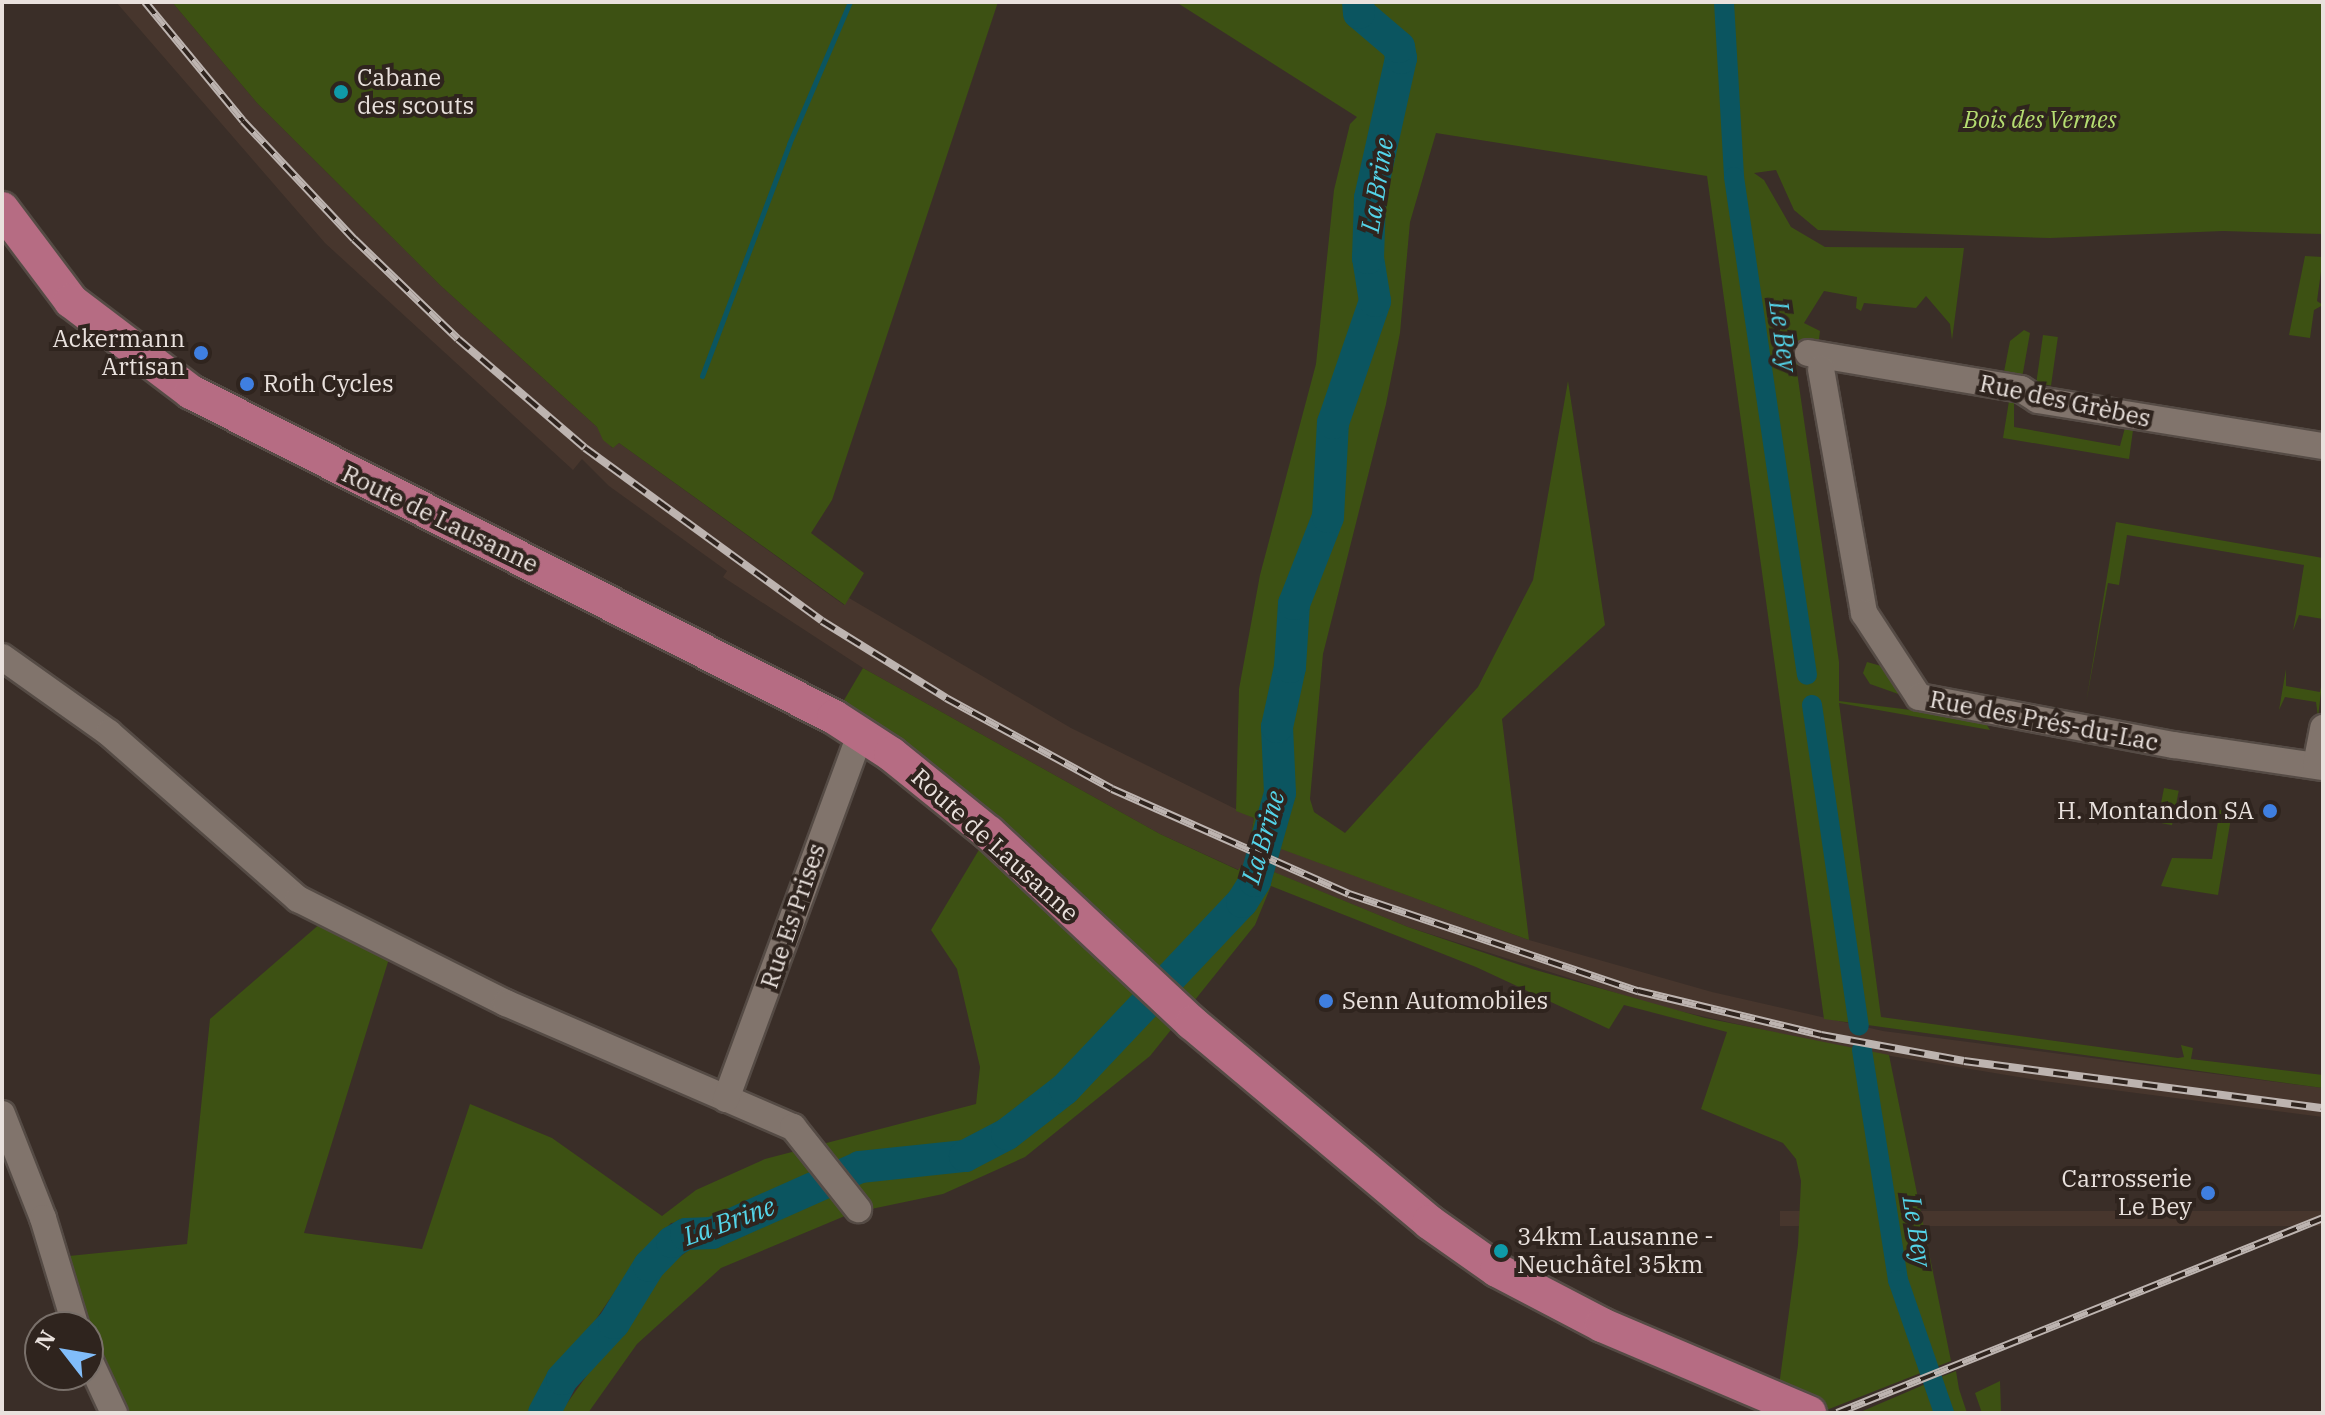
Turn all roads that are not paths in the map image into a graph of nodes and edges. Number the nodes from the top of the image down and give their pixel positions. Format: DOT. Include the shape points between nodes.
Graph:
graph roads {
  1 [pos="2,211"];
  2 [pos="1814,361"];
  3 [pos="2323,446"];
  4 [pos="2,657"];
  5 [pos="2323,728"];
  6 [pos="860,734"];
  7 [pos="2319,766"];
  8 [pos="726,1099"];
  9 [pos="2,1114"];
  10 [pos="858,1209"];
  11 [pos="71,1311"];
  12 [pos="104,1391"];
  13 [pos="114,1413"];
  14 [pos="1809,1413"];
  1 -- 6 [label="main road, Route de Lausanne" via="71,301 191,392"];
  2 -- 3 [label="street, Rue des Grèbes" via="2021,389 2038,400"];
  2 -- 7 [label="street, Rue des Prés-du-Lac" via="1864,613 1919,697 2166,744"];
  4 -- 8 [label="street" via="109,733 298,899 359,932"];
  5 -- 7 [label="street"];
  6 -- 8 [label="street, Rue Es Prises"];
  6 -- 14 [label="main road, Route de Lausanne" via="952,801 1178,1011 1429,1222 1497,1270 1602,1325"];
  8 -- 10 [label="street" via="793,1127"];
  9 -- 11 [label="street" via="43,1218"];
  12 -- 13 [label="street"];
}
